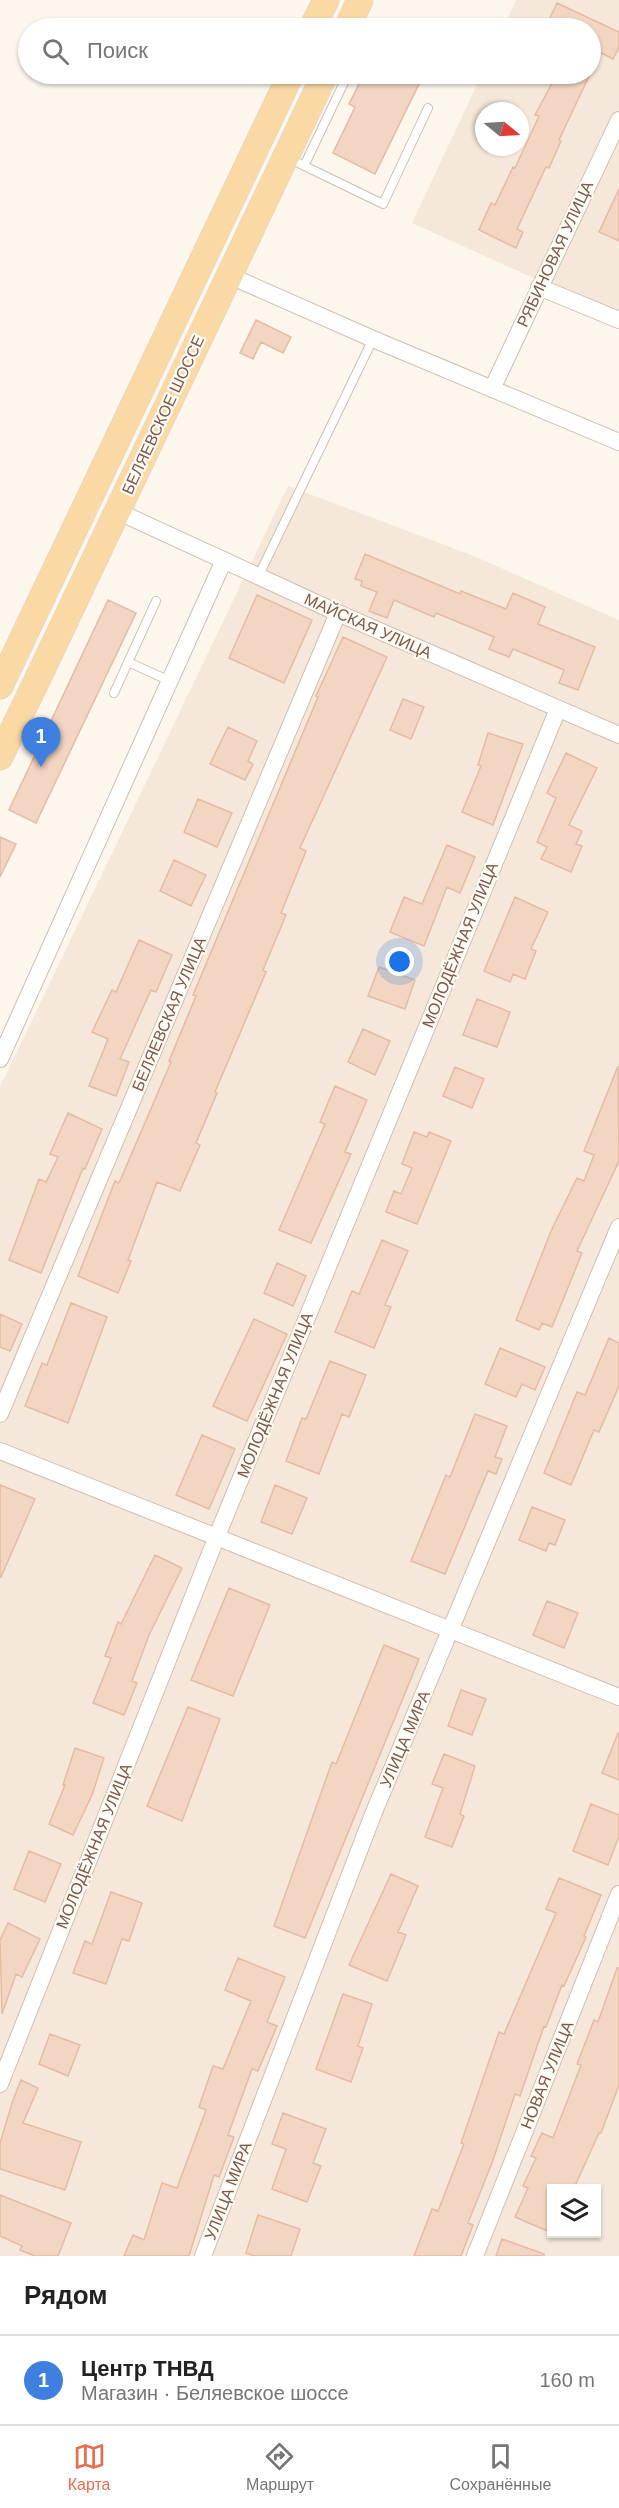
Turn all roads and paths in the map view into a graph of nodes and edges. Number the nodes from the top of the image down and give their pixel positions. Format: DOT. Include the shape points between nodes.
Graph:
graph roads {
  1 [pos="326,0"];
  2 [pos="360,0"];
  3 [pos="317,18"];
  4 [pos="352,18"];
  5 [pos="286,84"];
  6 [pos="322,84"];
  7 [pos="342,84"];
  8 [pos="428,108"];
  9 [pos="619,120"];
  10 [pos="295,161"];
  11 [pos="228,274"];
  12 [pos="540,287"];
  13 [pos="619,320"];
  14 [pos="373,339"];
  15 [pos="492,389"];
  16 [pos="619,442"];
  17 [pos="89,498"];
  18 [pos="118,512"];
  19 [pos="224,560"];
  20 [pos="258,577"];
  21 [pos="156,601"];
  22 [pos="338,613"];
  23 [pos="128,662"];
  24 [pos="170,681"];
  25 [pos="0,686"];
  26 [pos="114,693"];
  27 [pos="558,709"];
  28 [pos="619,735"];
  29 [pos="0,757"];
  30 [pos="0,1059"];
  31 [pos="619,1227"];
  32 [pos="0,1414"];
  33 [pos="0,1451"];
  34 [pos="217,1536"];
  35 [pos="451,1630"];
  36 [pos="619,1697"];
  37 [pos="619,1894"];
  38 [pos="0,2084"];
  39 [pos="203,2256"];
  40 [pos="475,2256"];
  1 -- 3 [label="main road"];
  2 -- 4 [label="main road"];
  5 -- 17 [label="main road, БЕЛЯЕВСКОЕ ШОССЕ"];
  6 -- 10 [label="main road, БЕЛЯЕВСКОЕ ШОССЕ"];
  7 -- 10 [label="lane"];
  8 -- 10 [label="lane" via="383,204"];
  9 -- 12 [label="street, РЯБИНОВАЯ УЛИЦА"];
  10 -- 11 [label="main road, БЕЛЯЕВСКОЕ ШОССЕ"];
  11 -- 14 [label="street"];
  11 -- 18 [label="main road, БЕЛЯЕВСКОЕ ШОССЕ"];
  12 -- 13 [label="street"];
  12 -- 15 [label="street, РЯБИНОВАЯ УЛИЦА"];
  14 -- 15 [label="street"];
  14 -- 20 [label="lane"];
  15 -- 16 [label="street"];
  17 -- 18 [label="main road"];
  17 -- 25 [label="main road, БЕЛЯЕВСКОЕ ШОССЕ"];
  18 -- 19 [label="street, МАЙСКАЯ УЛИЦА"];
  18 -- 29 [label="main road, БЕЛЯЕВСКОЕ ШОССЕ"];
  19 -- 20 [label="street, МАЙСКАЯ УЛИЦА"];
  19 -- 24 [label="street"];
  20 -- 22 [label="street, МАЙСКАЯ УЛИЦА"];
  21 -- 23 [label="lane"];
  22 -- 27 [label="street, МАЙСКАЯ УЛИЦА"];
  22 -- 32 [label="street, БЕЛЯЕВСКАЯ УЛИЦА"];
  23 -- 24 [label="lane"];
  23 -- 26 [label="lane"];
  24 -- 30 [label="street"];
  27 -- 28 [label="street, МАЙСКАЯ УЛИЦА"];
  27 -- 34 [label="street, МОЛОДЁЖНАЯ УЛИЦА"];
  31 -- 35 [label="street, УЛИЦА МИРА"];
  33 -- 34 [label="street"];
  34 -- 35 [label="street"];
  34 -- 38 [label="street, МОЛОДЁЖНАЯ УЛИЦА"];
  35 -- 36 [label="street"];
  35 -- 39 [label="street, УЛИЦА МИРА" via="374,1812"];
  37 -- 40 [label="street, НОВАЯ УЛИЦА"];
}
